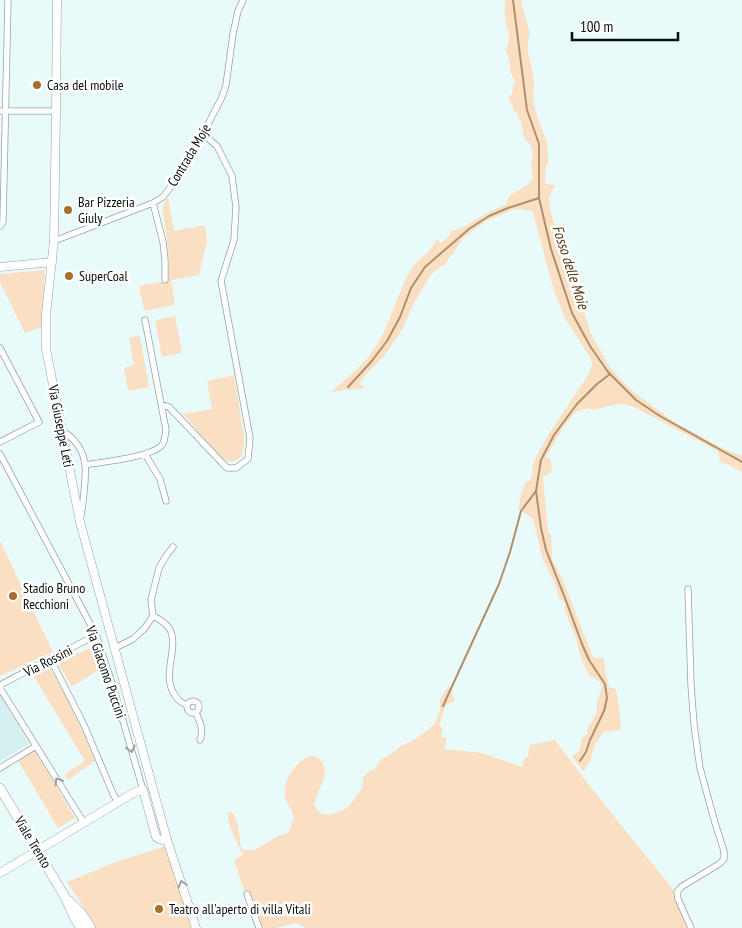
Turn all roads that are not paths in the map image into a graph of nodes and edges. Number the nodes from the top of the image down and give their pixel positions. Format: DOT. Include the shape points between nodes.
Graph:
graph roads {
  1 [pos="8,0"];
  2 [pos="57,0"];
  3 [pos="243,0"];
  4 [pos="56,111"];
  5 [pos="3,112"];
  6 [pos="203,134"];
  7 [pos="153,204"];
  8 [pos="0,226"];
  9 [pos="54,241"];
  10 [pos="52,262"];
  11 [pos="0,267"];
  12 [pos="165,280"];
  13 [pos="145,320"];
  14 [pos="0,348"];
  15 [pos="161,404"];
  16 [pos="62,431"];
  17 [pos="0,442"];
  18 [pos="0,454"];
  19 [pos="145,454"];
  20 [pos="86,465"];
  21 [pos="166,501"];
  22 [pos="80,522"];
  23 [pos="173,547"];
  24 [pos="688,589"];
  25 [pos="153,616"];
  26 [pos="96,636"];
  27 [pos="115,648"];
  28 [pos="51,660"];
  29 [pos="0,686"];
  30 [pos="188,705"];
  31 [pos="196,713"];
  32 [pos="200,740"];
  33 [pos="36,746"];
  34 [pos="0,768"];
  35 [pos="0,788"];
  36 [pos="143,790"];
  37 [pos="118,802"];
  38 [pos="84,823"];
  39 [pos="167,840"];
  40 [pos="38,851"];
  41 [pos="0,873"];
  42 [pos="247,894"];
  43 [pos="65,897"];
  44 [pos="81,928"];
  45 [pos="90,928"];
  46 [pos="196,928"];
  47 [pos="259,928"];
  48 [pos="690,928"];
  1 -- 5 [label="street"];
  2 -- 4 [label="main road, Via Giuseppe Leti"];
  3 -- 6 [label="street, Contrada Moje" via="233,34 226,85"];
  4 -- 5 [label="street"];
  4 -- 9 [label="main road, Via Giuseppe Leti"];
  5 -- 8 [label="street" via="3,222"];
  6 -- 7 [label="street, Contrada Moje" via="172,185"];
  6 -- 15 [label="street" via="217,146 232,176 236,208 234,240 221,281 250,438 248,459 236,468 227,468 169,407"];
  7 -- 9 [label="street, Contrada Moje"];
  7 -- 12 [label="street" via="165,260"];
  9 -- 10 [label="main road, Via Giuseppe Leti"];
  10 -- 11 [label="main road"];
  10 -- 16 [label="main road, Via Giuseppe Leti" via="46,349"];
  13 -- 15 [label="street"];
  14 -- 17 [label="street" via="39,422"];
  15 -- 19 [label="street" via="166,430 164,443"];
  16 -- 20 [label="street" via="75,442"];
  16 -- 22 [label="main road, Via Giuseppe Leti"];
  18 -- 26 [label="street, Via Giacomo Puccini"];
  19 -- 20 [label="street"];
  19 -- 21 [label="street" via="160,479"];
  20 -- 22 [label="street"];
  22 -- 27 [label="main road, Via Giuseppe Leti"];
  23 -- 25 [label="street" via="159,568 151,600"];
  24 -- 48 [label="street" via="694,725 700,768 724,851 724,859 719,864 677,892"];
  25 -- 27 [label="street" via="133,639"];
  25 -- 30 [label="street" via="163,621 172,635 171,688 176,698"];
  26 -- 28 [label="street, Via Rossini"];
  26 -- 36 [label="street, Via Giacomo Puccini, one-way"];
  27 -- 39 [label="main road, Via Giuseppe Leti"];
  28 -- 29 [label="street, Via Rossini"];
  28 -- 37 [label="street"];
  29 -- 33 [label="street"];
  30 -- 31 [label="street" via="189,712"];
  30 -- 31 [label="street" via="192,701 198,703"];
  31 -- 32 [label="street" via="202,728"];
  33 -- 34 [label="street"];
  38 -- 33 [label="street, one-way"];
  35 -- 40 [label="main road, Viale Trento"];
  36 -- 37 [label="main road"];
  36 -- 39 [label="main road" via="156,837"];
  37 -- 38 [label="main road"];
  38 -- 40 [label="main road"];
  46 -- 39 [label="main road, Via Giuseppe Leti, one-way"];
  40 -- 41 [label="main road"];
  40 -- 43 [label="main road, Viale Trento"];
  42 -- 47 [label="street"];
  43 -- 44 [label="main road, Viale Trento"];
  43 -- 45 [label="main road, Viale Trento"];
}
